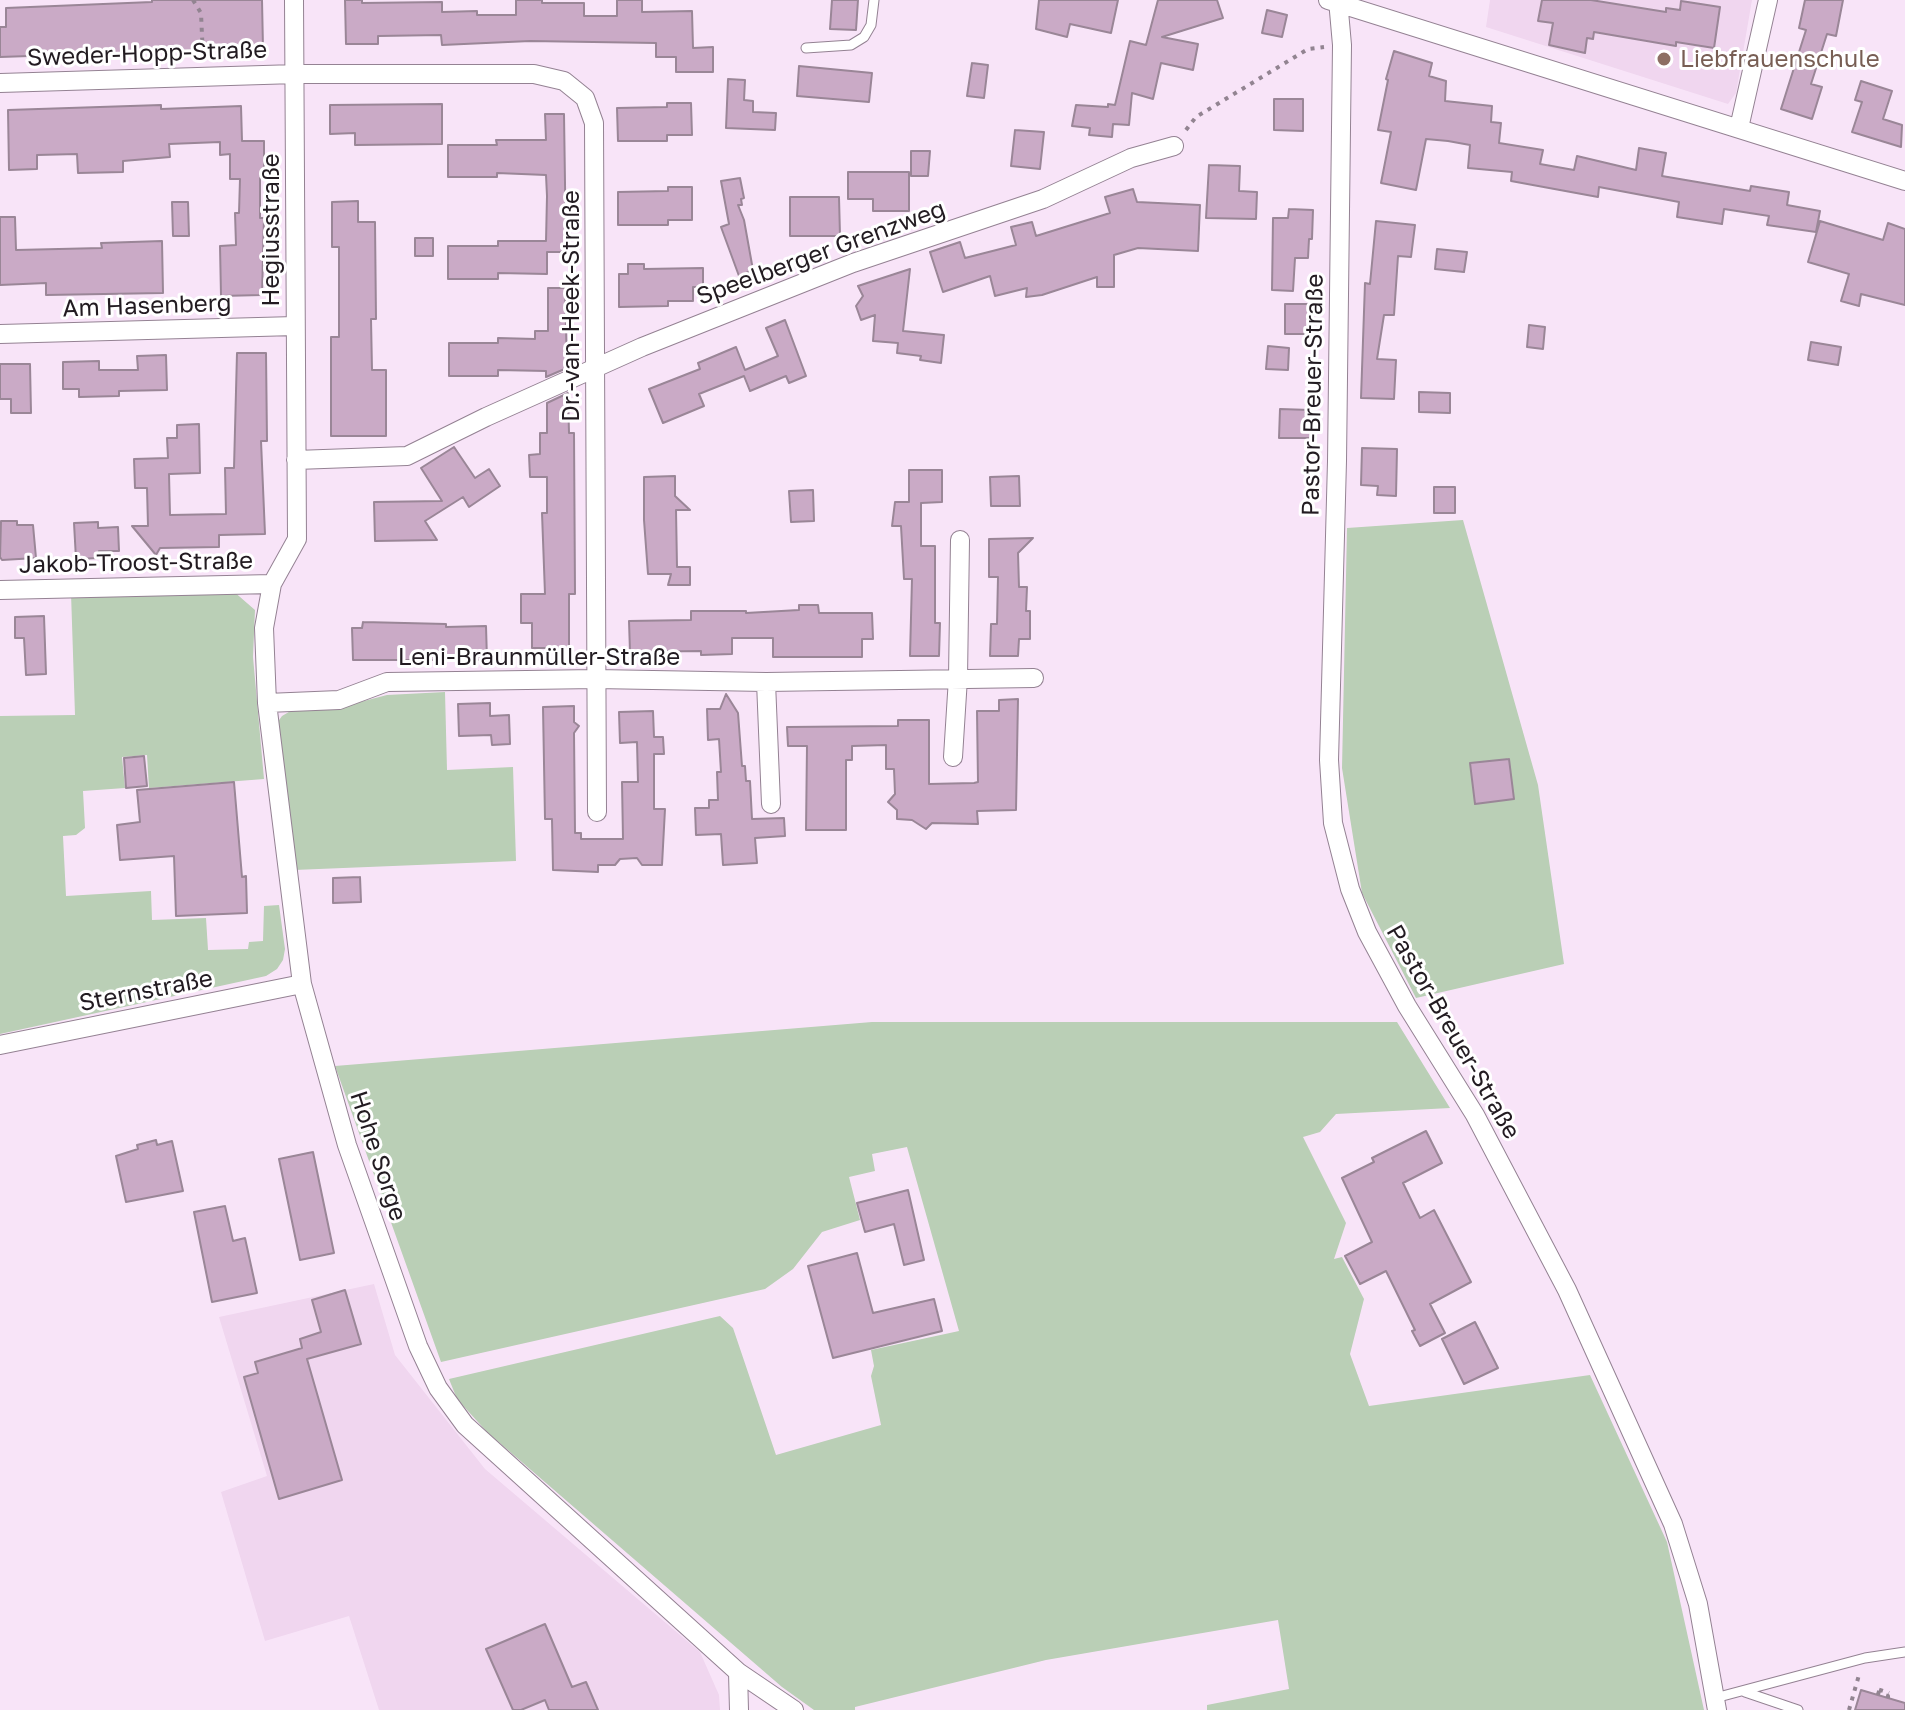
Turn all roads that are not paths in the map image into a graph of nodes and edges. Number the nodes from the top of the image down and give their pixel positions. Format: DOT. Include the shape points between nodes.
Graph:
graph roads {
  1 [pos="294,0"];
  2 [pos="874,0"];
  3 [pos="1768,0"];
  4 [pos="1334,1"];
  5 [pos="806,48"];
  6 [pos="296,74"];
  7 [pos="0,83"];
  8 [pos="1739,128"];
  9 [pos="1174,146"];
  10 [pos="1905,181"];
  11 [pos="295,326"];
  12 [pos="0,334"];
  13 [pos="595,367"];
  14 [pos="296,460"];
  15 [pos="960,540"];
  16 [pos="272,584"];
  17 [pos="0,590"];
  18 [pos="958,678"];
  19 [pos="1034,678"];
  20 [pos="596,679"];
  21 [pos="766,682"];
  22 [pos="267,703"];
  23 [pos="953,757"];
  24 [pos="771,804"];
  25 [pos="597,812"];
  26 [pos="302,984"];
  27 [pos="0,1045"];
  28 [pos="1905,1652"];
  29 [pos="738,1672"];
  30 [pos="1745,1692"];
  31 [pos="1716,1704"];
  32 [pos="739,1710"];
  33 [pos="794,1710"];
  34 [pos="1798,1710"];
  1 -- 6 [label="street, Hegiusstraße"];
  2 -- 5 [label="lane" via="864,37 851,45"];
  3 -- 8 [label="street"];
  4 -- 8 [label="street"];
  4 -- 31 [label="street, Pastor-Breuer-Straße" via="1342,45 1329,760 1333,823 1367,932 1475,1115 1567,1290 1673,1524 1698,1604"];
  6 -- 7 [label="street, Sweder-Hopp-Straße"];
  6 -- 11 [label="street, Hegiusstraße"];
  6 -- 13 [label="street, Dr.-van-Heek-Straße" via="534,74 564,81 585,98 594,123"];
  8 -- 10 [label="street"];
  9 -- 13 [label="street, Speelberger Grenzweg" via="1131,158 1043,199 853,263"];
  11 -- 12 [label="street, Am Hasenberg"];
  11 -- 14 [label="street, Hegiusstraße"];
  13 -- 14 [label="street, Speelberger Grenzweg" via="407,456"];
  13 -- 20 [label="street, Dr.-van-Heek-Straße"];
  14 -- 16 [label="street, Hohe Sorge" via="297,539"];
  15 -- 18 [label="street"];
  16 -- 17 [label="street, Jakob-Troost-Straße"];
  16 -- 22 [label="street, Hohe Sorge" via="264,628"];
  18 -- 19 [label="street, Leni-Braunmüller-Straße"];
  18 -- 21 [label="street, Leni-Braunmüller-Straße"];
  18 -- 23 [label="street"];
  20 -- 21 [label="street, Leni-Braunmüller-Straße"];
  20 -- 22 [label="street, Leni-Braunmüller-Straße" via="387,682 339,700"];
  20 -- 25 [label="street, Dr.-van-Heek-Straße"];
  21 -- 24 [label="street"];
  22 -- 26 [label="street, Hohe Sorge"];
  26 -- 27 [label="street, Sternstraße"];
  26 -- 29 [label="street, Hohe Sorge" via="347,1145 418,1346 438,1388 465,1425"];
  28 -- 30 [label="lane"];
  29 -- 32 [label="street"];
  29 -- 33 [label="street, Hohe Sorge"];
  30 -- 31 [label="lane"];
  30 -- 34 [label="lane"];
}
